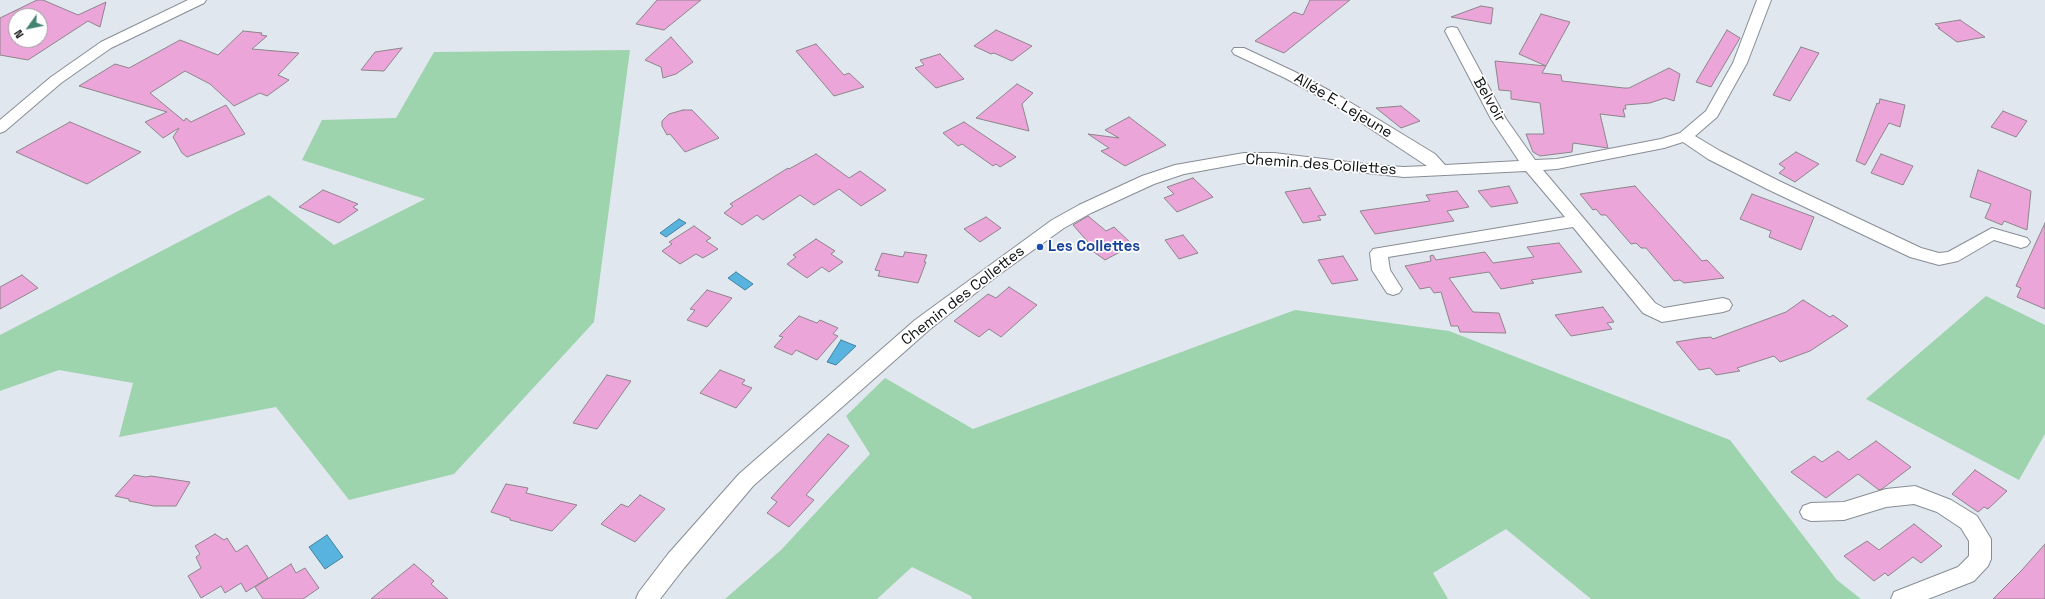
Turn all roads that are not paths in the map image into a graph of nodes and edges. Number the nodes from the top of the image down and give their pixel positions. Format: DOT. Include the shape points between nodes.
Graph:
graph roads {
  1 [pos="199,0"];
  2 [pos="1764,0"];
  3 [pos="1452,31"];
  4 [pos="1239,51"];
  5 [pos="0,128"];
  6 [pos="1685,136"];
  7 [pos="1532,166"];
  8 [pos="1441,170"];
  9 [pos="1578,220"];
  10 [pos="2021,242"];
  11 [pos="1394,289"];
  12 [pos="1723,305"];
  13 [pos="1811,512"];
  14 [pos="647,599"];
  15 [pos="1902,599"];
  1 -- 5 [label="street" via="106,45 56,80"];
  2 -- 6 [label="street, Chemin des Collettes" via="1740,63 1712,114"];
  3 -- 7 [label="street, Belvoir" via="1499,119"];
  4 -- 8 [label="street, Allée E. Lejeune" via="1338,101 1429,158"];
  6 -- 7 [label="street, Chemin des Collettes" via="1656,145 1557,164"];
  6 -- 10 [label="street" via="1714,155 1766,182 1916,253 1939,259 1952,257 1992,234"];
  7 -- 8 [label="street, Chemin des Collettes"];
  7 -- 9 [label="street"];
  8 -- 14 [label="street, Chemin des Collettes" via="1404,172 1274,158 1244,158 1181,169 1148,180 1085,209 1058,224 922,325 746,480 676,561"];
  9 -- 11 [label="street" via="1378,253 1381,270"];
  9 -- 12 [label="street" via="1649,308 1662,315"];
  13 -- 15 [label="street" via="1844,511 1886,498 1915,495 1944,506 1969,522 1980,539 1980,559 1966,574"];
}
